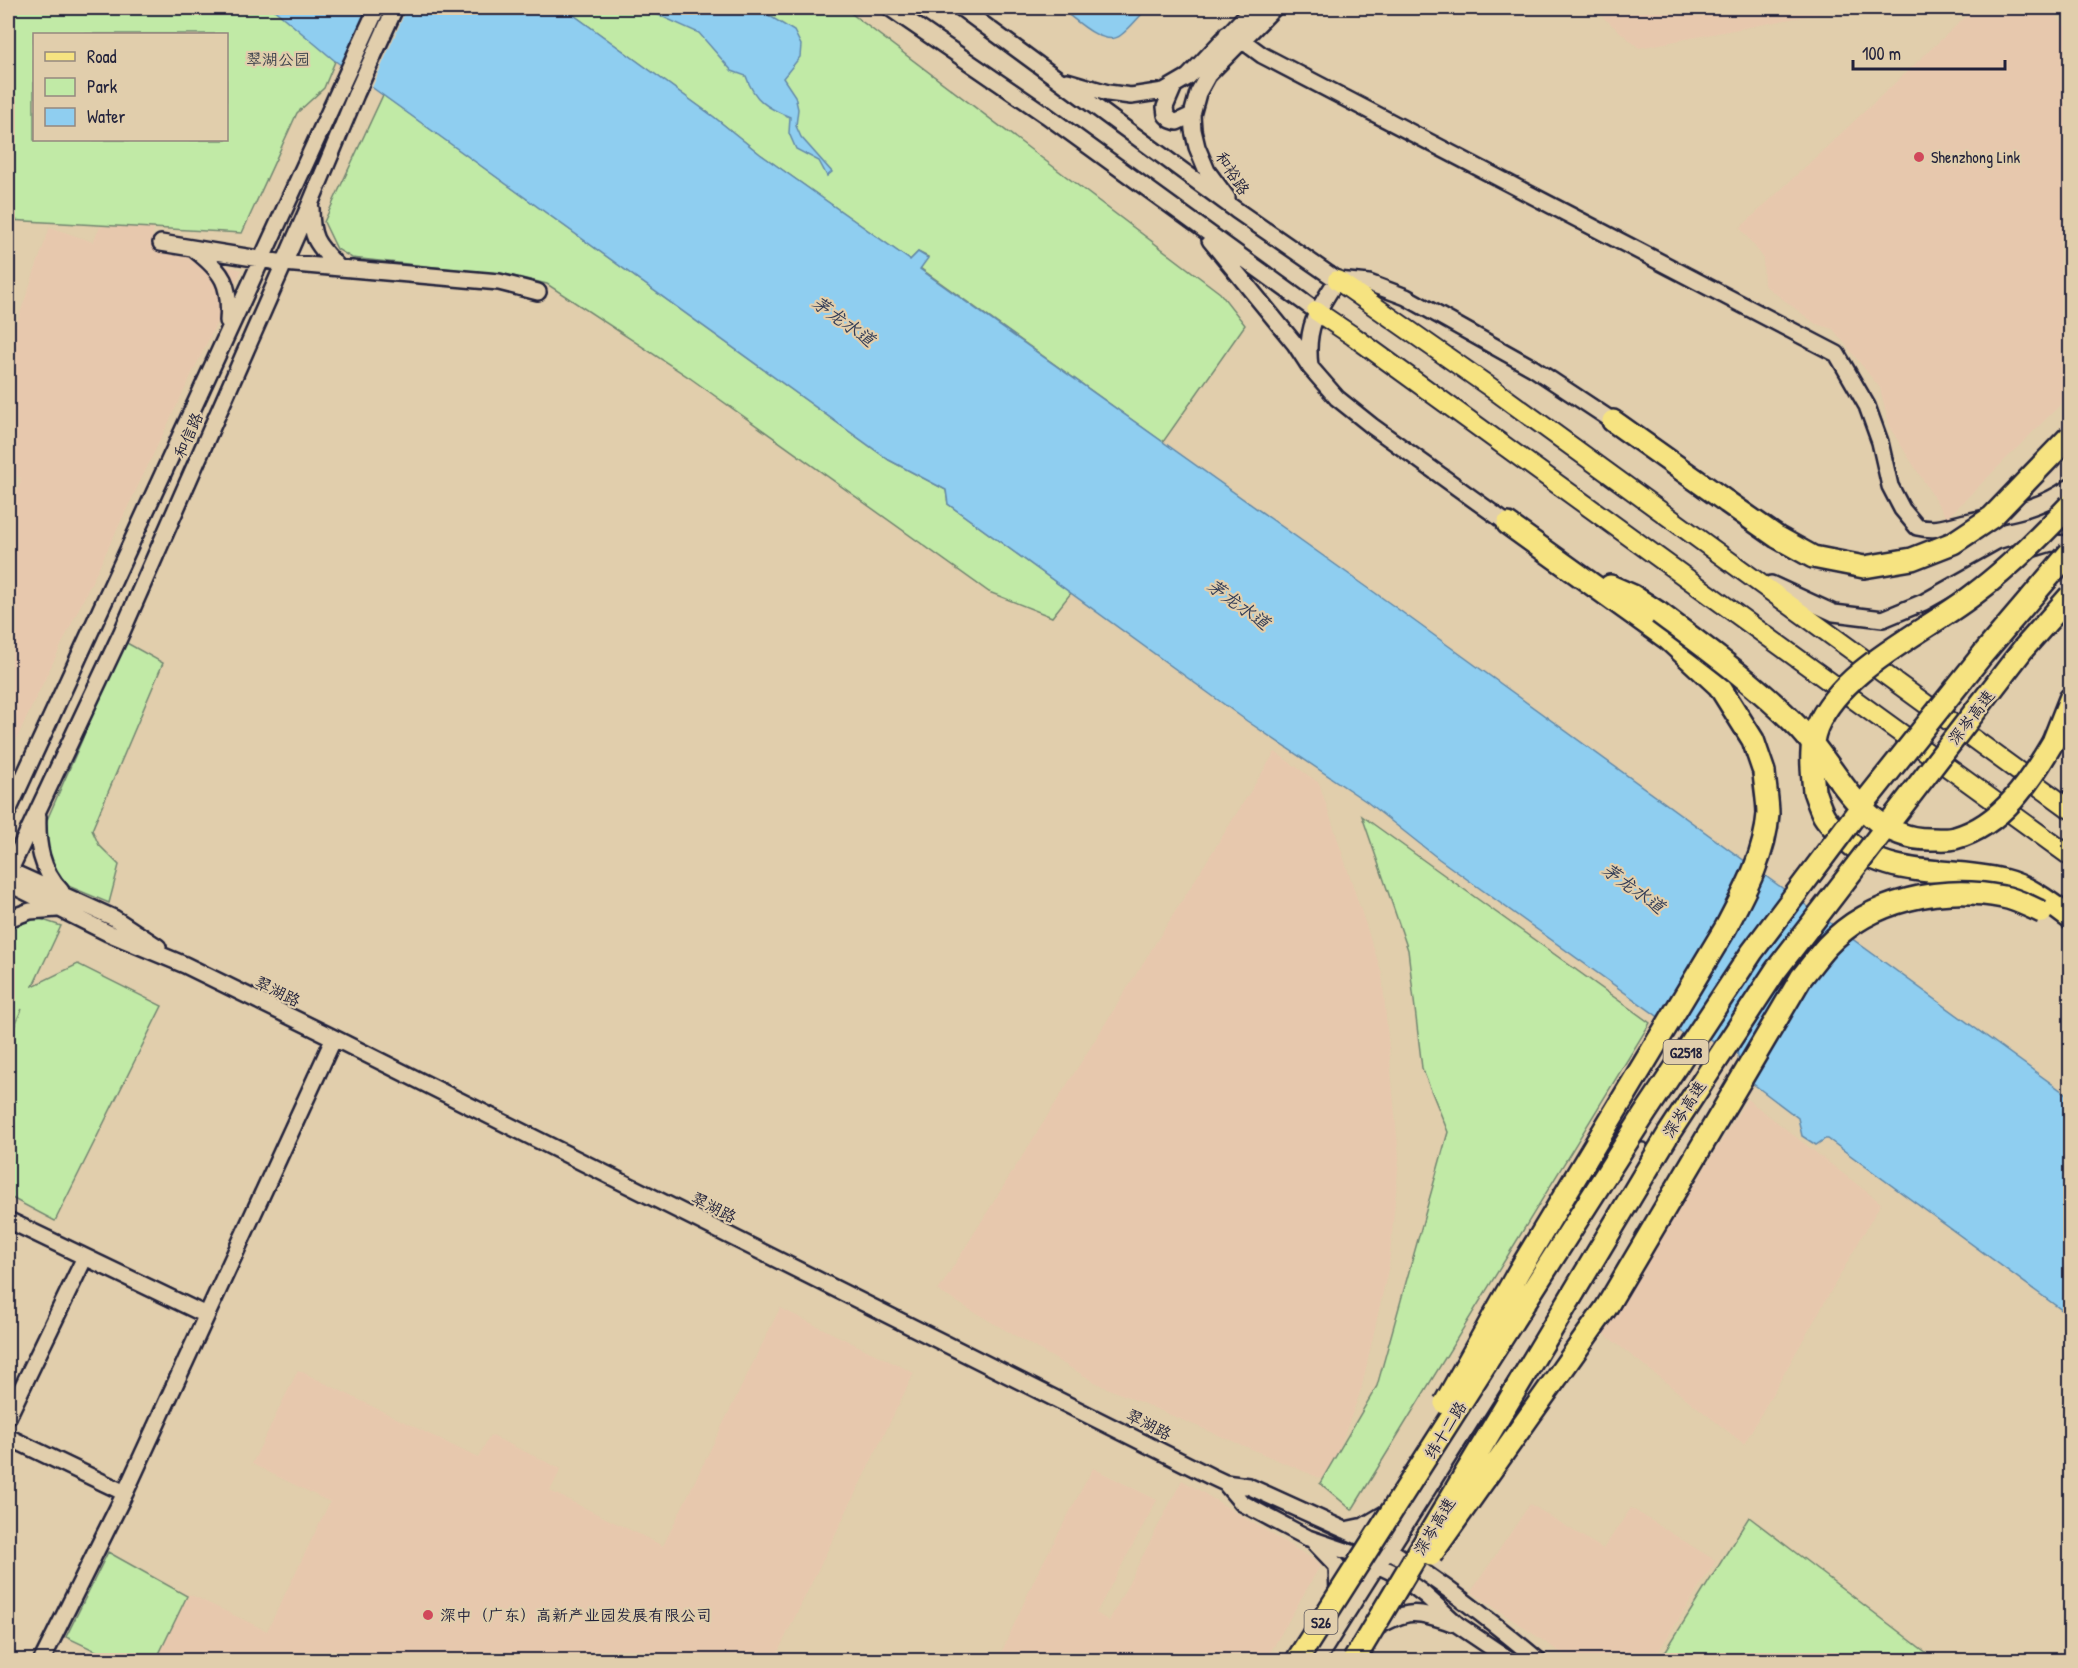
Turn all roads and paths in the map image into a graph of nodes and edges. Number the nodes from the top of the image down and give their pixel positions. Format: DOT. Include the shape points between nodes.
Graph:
graph roads {
  1 [pos="377,8"];
  2 [pos="395,8"];
  3 [pos="890,8"];
  4 [pos="961,8"];
  5 [pos="1253,8"];
  6 [pos="1275,8"];
  7 [pos="1227,34"];
  8 [pos="1242,41"];
  9 [pos="1059,79"];
  10 [pos="1174,86"];
  11 [pos="1192,115"];
  12 [pos="311,201"];
  13 [pos="1236,210"];
  14 [pos="1197,224"];
  15 [pos="161,243"];
  16 [pos="192,248"];
  17 [pos="260,259"];
  18 [pos="284,263"];
  19 [pos="338,267"];
  20 [pos="1337,280"];
  21 [pos="538,292"];
  22 [pos="1316,312"];
  23 [pos="227,331"];
  24 [pos="1310,367"];
  25 [pos="1613,421"];
  26 [pos="2070,436"];
  27 [pos="2070,487"];
  28 [pos="2070,505"];
  29 [pos="1508,524"];
  30 [pos="2070,544"];
  31 [pos="2070,552"];
  32 [pos="1732,564"];
  33 [pos="1568,567"];
  34 [pos="2070,596"];
  35 [pos="2070,699"];
  36 [pos="38,807"];
  37 [pos="2070,809"];
  38 [pos="8,811"];
  39 [pos="2070,856"];
  40 [pos="8,875"];
  41 [pos="63,902"];
  42 [pos="2046,907"];
  43 [pos="2070,918"];
  44 [pos="8,920"];
  45 [pos="2070,926"];
  46 [pos="334,1038"];
  47 [pos="1642,1151"];
  48 [pos="1601,1217"];
  49 [pos="8,1220"];
  50 [pos="85,1257"];
  51 [pos="206,1315"];
  52 [pos="8,1417"];
  53 [pos="8,1437"];
  54 [pos="1471,1464"];
  55 [pos="1226,1483"];
  56 [pos="1428,1490"];
  57 [pos="124,1493"];
  58 [pos="1345,1530"];
  59 [pos="1308,1538"];
  60 [pos="1389,1550"];
  61 [pos="1409,1562"];
  62 [pos="1377,1565"];
  63 [pos="1400,1576"];
  64 [pos="1344,1584"];
  65 [pos="1460,1599"];
  66 [pos="1458,1625"];
  67 [pos="1335,1633"];
  68 [pos="1363,1635"];
  69 [pos="42,1660"];
  70 [pos="1297,1660"];
  71 [pos="1317,1660"];
  72 [pos="1347,1660"];
  73 [pos="1355,1660"];
  74 [pos="1510,1660"];
  75 [pos="1538,1660"];
  1 -- 17 [label="street, 和信路"];
  2 -- 12 [label="street, 和信路"];
  3 -- 14 [label="street"];
  4 -- 9 [label="street"];
  5 -- 7 [label="street"];
  6 -- 8 [label="street, 和裕路"];
  7 -- 8 [label="street"];
  7 -- 10 [label="street" via="1188,77"];
  8 -- 11 [label="street, 和裕路" via="1208,75"];
  8 -- 27 [label="street" via="1272,61 1837,354 1867,406 1890,486 1917,527 1933,530 2024,511 2054,499"];
  9 -- 10 [label="street" via="1131,96"];
  9 -- 13 [label="street"];
  10 -- 11 [label="street" via="1165,107 1166,115 1176,122"];
  11 -- 13 [label="street, 和裕路" via="1197,147 1207,171"];
  12 -- 18 [label="street, 和信路"];
  12 -- 19 [label="street" via="311,228 316,242"];
  13 -- 20 [label="street"];
  14 -- 22 [label="street"];
  14 -- 24 [label="street"];
  15 -- 16 [label="street"];
  16 -- 17 [label="street"];
  16 -- 23 [label="street" via="216,266 221,275 229,307"];
  17 -- 18 [label="street"];
  17 -- 23 [label="street, 和信路"];
  18 -- 19 [label="street"];
  18 -- 36 [label="street, 和信路" via="120,634"];
  19 -- 21 [label="street" via="499,282"];
  20 -- 22 [label="street"];
  20 -- 25 [label="street" via="1379,286 1416,301 1524,362"];
  20 -- 32 [label="main road"];
  22 -- 24 [label="street" via="1307,347"];
  22 -- 39 [label="main road"];
  23 -- 38 [label="street, 和信路"];
  24 -- 29 [label="street" via="1354,412"];
  25 -- 26 [label="highway, bridge" via="1777,537 1813,557 1864,567 1912,559 1953,543 1992,517"];
  28 -- 42 [label="highway, bridge" via="1974,594 1857,674 1835,698 1817,728 1811,763 1814,791 1824,817 1846,842 1872,858 1900,868 2006,880 2029,890"];
  29 -- 33 [label="highway"];
  30 -- 32 [label="street" via="2051,543 2004,557 1924,602 1883,619 1834,613"];
  31 -- 64 [label="highway, 深岑高速 / G2518, bridge" via="1918,735 1752,952"];
  32 -- 37 [label="main road"];
  33 -- 35 [label="highway, bridge" via="1659,612 1799,728 1870,816 1894,832 1921,840 1954,839 1986,824 2011,802 2048,750"];
  33 -- 64 [label="highway, bridge" via="1668,639 1719,686 1753,740 1764,772 1767,814 1759,859 1725,929 1519,1270"];
  34 -- 73 [label="highway, 深岑高速 / G2518, bridge" via="2023,649 1776,970 1662,1143"];
  36 -- 40 [label="street, 和信路"];
  36 -- 41 [label="street" via="37,834 44,863"];
  40 -- 41 [label="street, 翠湖路"];
  41 -- 44 [label="street"];
  41 -- 46 [label="street, 翠湖路" via="114,918 185,965"];
  42 -- 43 [label="highway"];
  42 -- 45 [label="highway"];
  42 -- 73 [label="highway, bridge" via="1967,892 1930,894 1896,903 1860,920 1828,945 1801,978 1606,1308"];
  46 -- 51 [label="street"];
  46 -- 55 [label="street, 翠湖路"];
  47 -- 48 [label="street, 纬十二路"];
  48 -- 54 [label="street" via="1618,1230"];
  48 -- 56 [label="street, 纬十二路"];
  49 -- 50 [label="street"];
  50 -- 51 [label="street"];
  50 -- 52 [label="street"];
  51 -- 57 [label="street"];
  53 -- 57 [label="street"];
  54 -- 61 [label="street"];
  54 -- 65 [label="street" via="1432,1555 1435,1574"];
  55 -- 58 [label="street, 翠湖路" via="1248,1486"];
  55 -- 59 [label="street, 翠湖路" via="1242,1503"];
  56 -- 58 [label="street" via="1364,1526"];
  56 -- 60 [label="street, 纬十二路"];
  57 -- 69 [label="street"];
  58 -- 60 [label="street, 翠湖路"];
  59 -- 62 [label="street, 翠湖路"];
  59 -- 67 [label="street" via="1337,1566"];
  60 -- 61 [label="street, 翠湖路"];
  60 -- 62 [label="street, 纬十二路"];
  61 -- 63 [label="street"];
  61 -- 65 [label="street, 翠湖路"];
  62 -- 63 [label="street, 翠湖路"];
  62 -- 67 [label="street, 纬十二路"];
  63 -- 66 [label="street, 翠湖路"];
  63 -- 68 [label="street"];
  64 -- 70 [label="highway, S26, bridge"];
  65 -- 75 [label="street, 翠湖路"];
  66 -- 68 [label="street" via="1425,1613 1404,1613"];
  66 -- 74 [label="street, 翠湖路"];
  67 -- 71 [label="street, 纬十二路"];
  68 -- 72 [label="street"];
}
